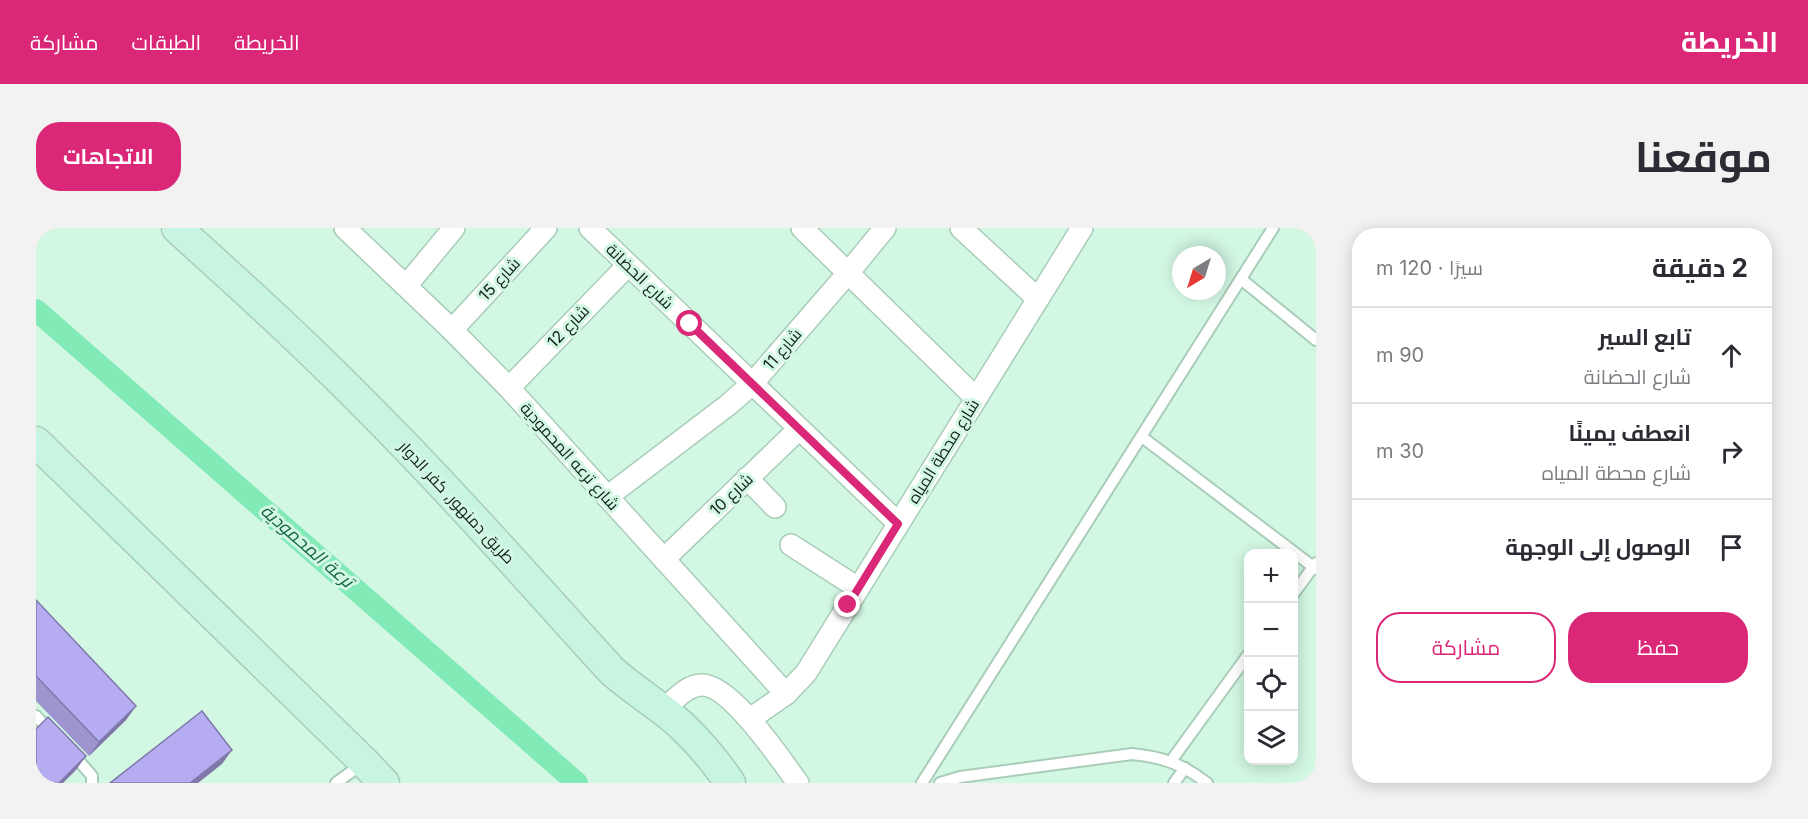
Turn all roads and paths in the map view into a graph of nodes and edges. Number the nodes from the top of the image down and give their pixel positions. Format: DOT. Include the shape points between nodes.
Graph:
graph roads {
  1 [pos="177,228"];
  2 [pos="345,228"];
  3 [pos="454,228"];
  4 [pos="546,228"];
  5 [pos="590,228"];
  6 [pos="802,228"];
  7 [pos="885,228"];
  8 [pos="961,228"];
  9 [pos="1273,228"];
  10 [pos="1078,230"];
  11 [pos="628,265"];
  12 [pos="848,273"];
  13 [pos="1240,279"];
  14 [pos="406,286"];
  15 [pos="1038,299"];
  16 [pos="452,330"];
  17 [pos="1316,340"];
  18 [pos="752,384"];
  19 [pos="509,388"];
  20 [pos="976,398"];
  21 [pos="799,429"];
  22 [pos="1142,437"];
  23 [pos="36,442"];
  24 [pos="747,478"];
  25 [pos="608,497"];
  26 [pos="775,507"];
  27 [pos="898,524"];
  28 [pos="791,545"];
  29 [pos="664,559"];
  30 [pos="1315,566"];
  31 [pos="1298,587"];
  32 [pos="858,588"];
  33 [pos="1247,657"];
  34 [pos="786,694"];
  35 [pos="663,710"];
  36 [pos="36,717"];
  37 [pos="750,719"];
  38 [pos="1171,761"];
  39 [pos="1185,768"];
  40 [pos="374,772"];
  41 [pos="92,783"];
  42 [pos="336,783"];
  43 [pos="730,783"];
  44 [pos="798,783"];
  45 [pos="922,783"];
  46 [pos="940,783"];
  47 [pos="1174,783"];
  48 [pos="1206,783"];
  1 -- 35 [label="main road, طريق دمنهور, كفر الدوار" via="358,397 611,670"];
  2 -- 14 [label="street, شارع ترعه المحمودية"];
  3 -- 14 [label="street"];
  4 -- 16 [label="street, شارع 15"];
  5 -- 11 [label="street, شارع الحضانة"];
  6 -- 12 [label="street"];
  7 -- 12 [label="street, شارع 11"];
  8 -- 15 [label="street"];
  9 -- 13 [label="lane"];
  10 -- 15 [label="street, شارع محطة المياه"];
  11 -- 18 [label="street, شارع الحضانة"];
  11 -- 19 [label="street, شارع 12"];
  12 -- 18 [label="street, شارع 11"];
  12 -- 20 [label="street"];
  13 -- 17 [label="lane"];
  13 -- 22 [label="lane"];
  14 -- 16 [label="street, شارع ترعه المحمودية"];
  15 -- 20 [label="street, شارع محطة المياه"];
  16 -- 19 [label="street, شارع ترعه المحمودية"];
  18 -- 21 [label="street, شارع الحضانة"];
  18 -- 25 [label="street, شارع 11"];
  19 -- 25 [label="street, شارع ترعه المحمودية"];
  20 -- 27 [label="street, شارع محطة المياه"];
  21 -- 24 [label="street, شارع 10"];
  21 -- 27 [label="street, شارع الحضانة"];
  22 -- 30 [label="lane"];
  22 -- 45 [label="lane"];
  23 -- 40 [label="main road"];
  24 -- 26 [label="street"];
  24 -- 29 [label="street, شارع 10"];
  25 -- 29 [label="street, شارع ترعه المحمودية"];
  27 -- 32 [label="street, شارع محطة المياه"];
  28 -- 32 [label="street"];
  29 -- 34 [label="street, شارع ترعه المحمودية"];
  30 -- 31 [label="lane"];
  32 -- 34 [label="street, شارع محطة المياه" via="806,673"];
  33 -- 38 [label="lane"];
  34 -- 37 [label="street, شارع محطة المياه"];
  35 -- 37 [label="street" via="686,690 703,685 716,688"];
  35 -- 43 [label="main road, طريق دمنهور, كفر الدوار" via="697,742"];
  36 -- 41 [label="lane" via="90,772"];
  37 -- 44 [label="street"];
  38 -- 39 [label="lane"];
  38 -- 46 [label="lane" via="1132,754"];
  39 -- 47 [label="lane"];
  39 -- 48 [label="lane"];
  40 -- 42 [label="lane"];
}
